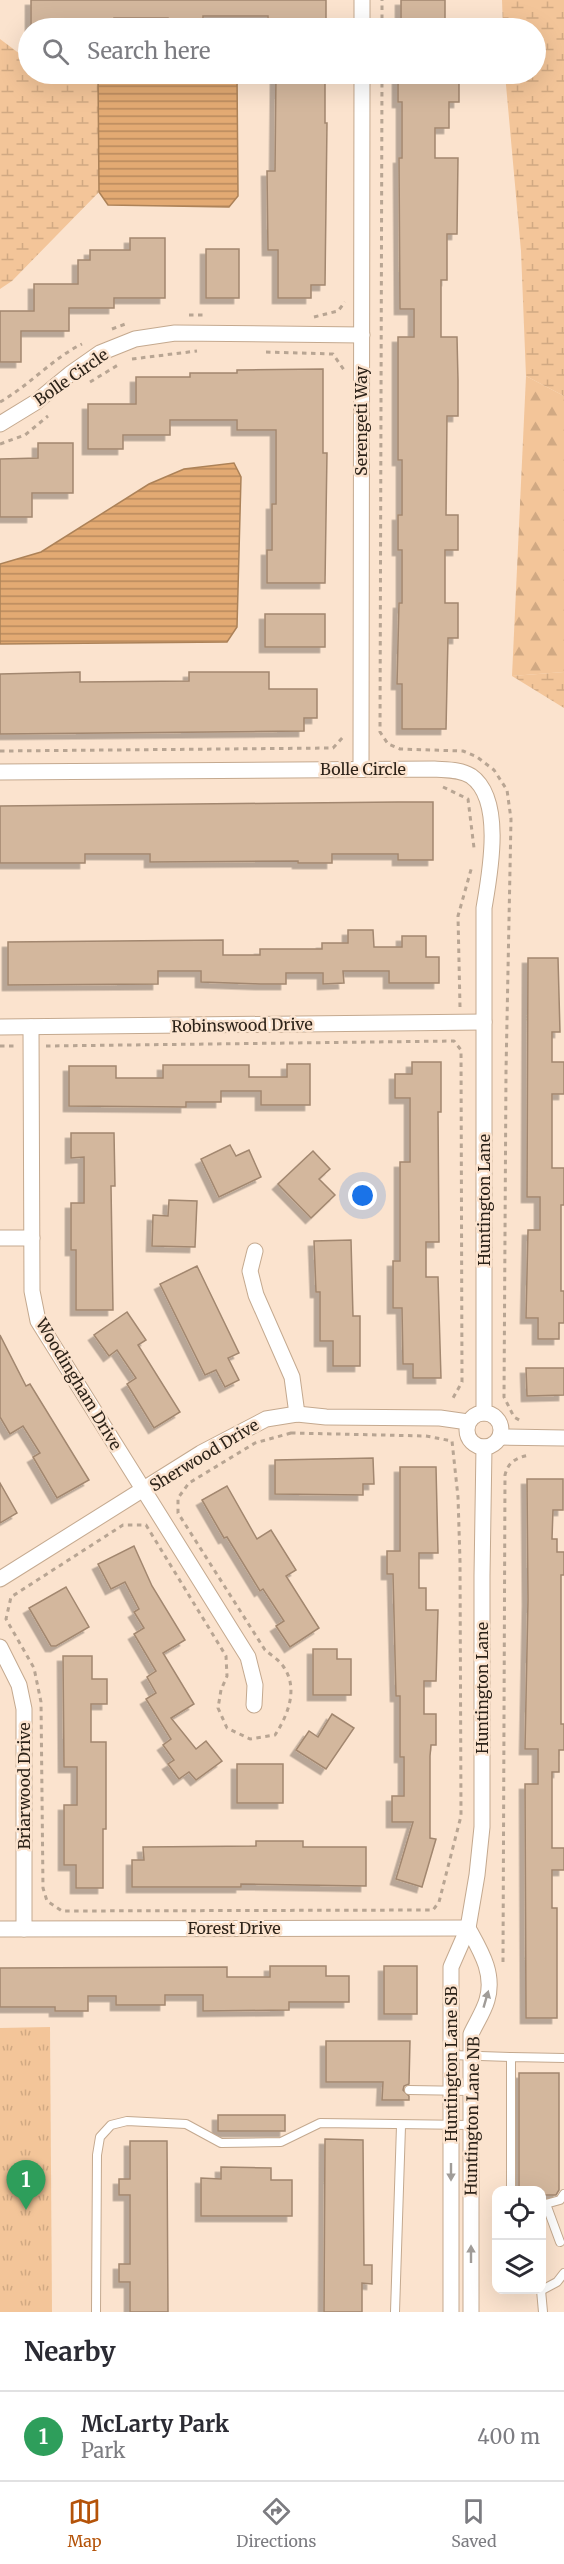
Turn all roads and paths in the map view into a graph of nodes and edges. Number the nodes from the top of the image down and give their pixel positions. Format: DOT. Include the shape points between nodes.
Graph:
graph roads {
  1 [pos="362,0"];
  2 [pos="382,0"];
  3 [pos="362,18"];
  4 [pos="382,18"];
  5 [pos="362,84"];
  6 [pos="347,300"];
  7 [pos="216,315"];
  8 [pos="180,316"];
  9 [pos="311,318"];
  10 [pos="135,322"];
  11 [pos="102,334"];
  12 [pos="362,335"];
  13 [pos="91,339"];
  14 [pos="202,351"];
  15 [pos="261,352"];
  16 [pos="345,371"];
  17 [pos="88,383"];
  18 [pos="0,402"];
  19 [pos="52,412"];
  20 [pos="0,424"];
  21 [pos="0,444"];
  22 [pos="345,734"];
  23 [pos="0,751"];
  24 [pos="361,769"];
  25 [pos="0,772"];
  26 [pos="442,787"];
  27 [pos="461,992"];
  28 [pos="484,1022"];
  29 [pos="0,1027"];
  30 [pos="31,1027"];
  31 [pos="0,1046"];
  32 [pos="31,1046"];
  33 [pos="0,1238"];
  34 [pos="32,1238"];
  35 [pos="255,1251"];
  36 [pos="453,1398"];
  37 [pos="484,1413"];
  38 [pos="297,1414"];
  39 [pos="468,1422"];
  40 [pos="500,1437"];
  41 [pos="564,1438"];
  42 [pos="484,1447"];
  43 [pos="534,1455"];
  44 [pos="144,1490"];
  45 [pos="0,1580"];
  46 [pos="1,1653"];
  47 [pos="254,1705"];
  48 [pos="468,1928"];
  49 [pos="0,1929"];
  50 [pos="24,1929"];
  51 [pos="503,1966"];
  52 [pos="451,2055"];
  53 [pos="471,2055"];
  54 [pos="510,2057"];
  55 [pos="564,2058"];
  56 [pos="409,2090"];
  57 [pos="451,2091"];
  58 [pos="470,2091"];
  59 [pos="452,2125"];
  60 [pos="470,2125"];
  61 [pos="401,2126"];
  62 [pos="511,2186"];
  63 [pos="564,2194"];
  64 [pos="546,2204"];
  65 [pos="546,2209"];
  66 [pos="560,2242"];
  67 [pos="564,2273"];
  68 [pos="546,2288"];
  69 [pos="542,2294"];
  70 [pos="96,2312"];
  71 [pos="395,2312"];
  72 [pos="451,2312"];
  73 [pos="471,2312"];
  74 [pos="543,2312"];
  1 -- 3 [label="street"];
  2 -- 4 [label="path"];
  5 -- 12 [label="street, Serengeti Way"];
  6 -- 9 [label="path" via="338,311"];
  7 -- 8 [label="path"];
  10 -- 11 [label="path" via="123,323"];
  12 -- 20 [label="street, Bolle Circle" via="175,333 135,339 100,353"];
  12 -- 24 [label="street, Serengeti Way"];
  13 -- 18 [label="path"];
  14 -- 17 [label="path" via="127,359"];
  15 -- 16 [label="path" via="333,354"];
  19 -- 21 [label="path" via="26,435"];
  22 -- 23 [label="path" via="333,748"];
  24 -- 25 [label="street, Bolle Circle"];
  24 -- 28 [label="street, Bolle Circle" via="462,771 482,788 490,804 491,868 483,908"];
  26 -- 27 [label="path" via="468,799 475,857 458,916"];
  28 -- 30 [label="street, Robinswood Drive"];
  28 -- 37 [label="street, Huntington Lane"];
  29 -- 30 [label="street, Robinswood Drive"];
  30 -- 32 [label="street, Woodingham Drive"];
  31 -- 32 [label="path"];
  32 -- 34 [label="street, Woodingham Drive"];
  32 -- 36 [label="path" via="454,1041 461,1050 462,1382"];
  33 -- 34 [label="street"];
  34 -- 44 [label="street, Woodingham Drive" via="32,1291 38,1321"];
  35 -- 38 [label="street" via="250,1271 256,1295 292,1377"];
  37 -- 39 [label="street"];
  37 -- 40 [label="street" via="496,1418"];
  38 -- 39 [label="street, Sherwood Drive"];
  38 -- 44 [label="street, Sherwood Drive" via="266,1419 201,1453"];
  39 -- 42 [label="street" via="472,1442"];
  40 -- 41 [label="street"];
  40 -- 42 [label="street"];
  42 -- 48 [label="street, Huntington Lane" via="482,1827"];
  43 -- 51 [label="path" via="518,1457 507,1467 505,1475"];
  44 -- 45 [label="street, Sherwood Drive"];
  44 -- 47 [label="street, Woodingham Drive" via="248,1657 255,1685"];
  46 -- 50 [label="street, Briarwood Drive" via="19,1685 24,1709"];
  48 -- 50 [label="street, Forest Drive"];
  48 -- 52 [label="street, Huntington Lane SB" via="451,1966"];
  53 -- 48 [label="street, Huntington Lane NB, one-way" via="471,2034 489,1992 487,1964"];
  49 -- 50 [label="street, Forest Drive"];
  52 -- 53 [label="lane"];
  52 -- 57 [label="street, Huntington Lane SB"];
  53 -- 54 [label="lane"];
  53 -- 58 [label="street, Huntington Lane NB"];
  54 -- 55 [label="lane"];
  54 -- 62 [label="lane"];
  56 -- 57 [label="lane"];
  57 -- 58 [label="lane"];
  57 -- 59 [label="street, Huntington Lane SB"];
  58 -- 60 [label="street, Huntington Lane NB"];
  59 -- 60 [label="lane"];
  59 -- 61 [label="lane"];
  59 -- 72 [label="street, Huntington Lane SB, one-way"];
  73 -- 60 [label="street, Huntington Lane NB, one-way"];
  61 -- 70 [label="lane" via="320,2123 281,2142 221,2143 186,2124 127,2121 111,2125 100,2137 97,2155"];
  61 -- 71 [label="lane"];
  63 -- 64 [label="lane" via="560,2200"];
  65 -- 66 [label="lane"];
  67 -- 68 [label="lane"];
  69 -- 74 [label="lane"];
}
